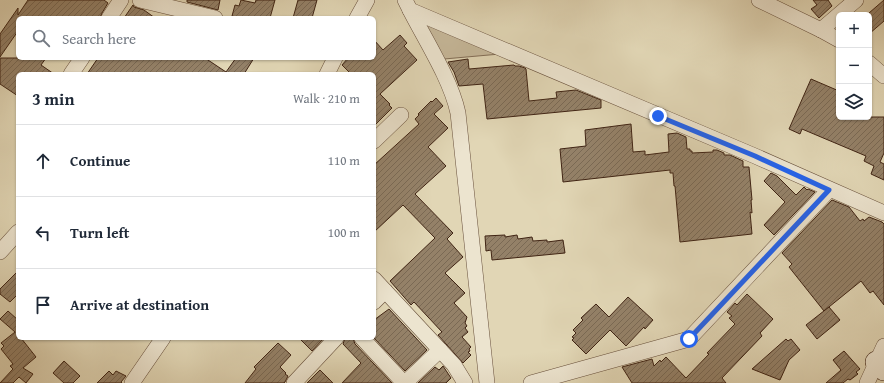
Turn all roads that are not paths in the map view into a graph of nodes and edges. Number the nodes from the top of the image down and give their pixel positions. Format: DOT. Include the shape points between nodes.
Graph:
graph roads {
  1 [pos="121,0"];
  2 [pos="140,0"];
  3 [pos="367,0"];
  4 [pos="759,0"];
  5 [pos="856,0"];
  6 [pos="407,5"];
  7 [pos="110,16"];
  8 [pos="207,16"];
  9 [pos="358,16"];
  10 [pos="821,30"];
  11 [pos="836,38"];
  12 [pos="81,60"];
  13 [pos="334,60"];
  14 [pos="872,66"];
  15 [pos="73,72"];
  16 [pos="327,72"];
  17 [pos="884,76"];
  18 [pos="401,115"];
  19 [pos="376,138"];
  20 [pos="829,190"];
  21 [pos="884,213"];
  22 [pos="16,234"];
  23 [pos="0,252"];
  24 [pos="376,281"];
  25 [pos="385,291"];
  26 [pos="376,300"];
  27 [pos="162,340"];
  28 [pos="334,340"];
  29 [pos="364,340"];
  30 [pos="440,350"];
  31 [pos="882,359"];
  32 [pos="132,383"];
  33 [pos="294,383"];
  34 [pos="404,383"];
  35 [pos="465,383"];
  36 [pos="487,383"];
  37 [pos="531,383"];
  38 [pos="867,383"];
  1 -- 7 [label="street"];
  2 -- 8 [label="street"];
  3 -- 9 [label="street"];
  4 -- 10 [label="street"];
  5 -- 10 [label="street"];
  6 -- 20 [label="street"];
  6 -- 36 [label="street" via="449,85 458,113"];
  10 -- 11 [label="street"];
  12 -- 15 [label="street"];
  13 -- 16 [label="street"];
  14 -- 17 [label="street"];
  18 -- 19 [label="street"];
  20 -- 21 [label="street"];
  20 -- 37 [label="street" via="689,339"];
  22 -- 23 [label="street"];
  24 -- 25 [label="street"];
  25 -- 26 [label="street"];
  25 -- 30 [label="street"];
  27 -- 32 [label="street"];
  28 -- 33 [label="street"];
  29 -- 34 [label="street"];
  30 -- 34 [label="street"];
  30 -- 35 [label="street" via="454,365"];
  31 -- 38 [label="street"];
}
